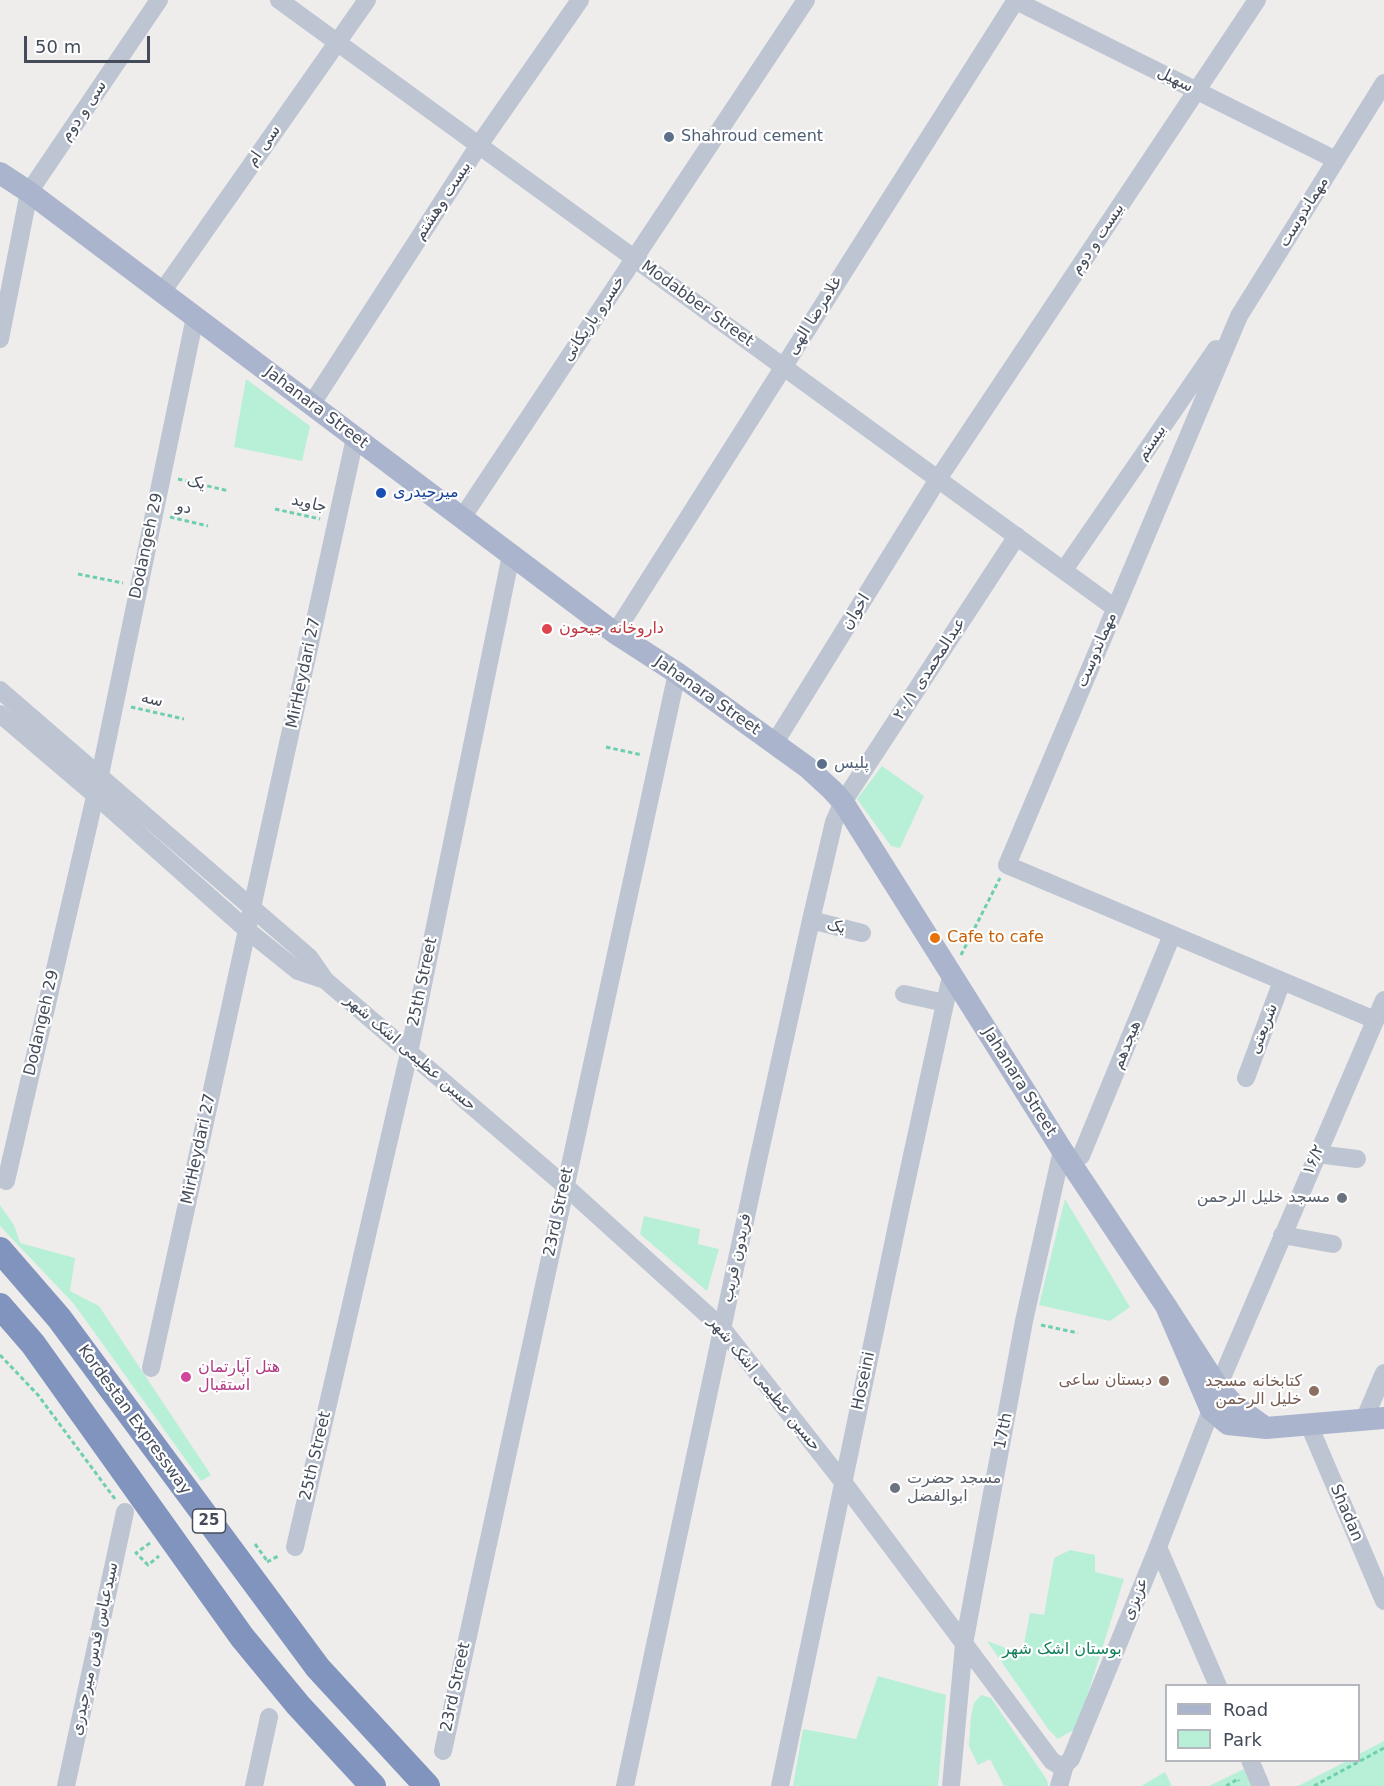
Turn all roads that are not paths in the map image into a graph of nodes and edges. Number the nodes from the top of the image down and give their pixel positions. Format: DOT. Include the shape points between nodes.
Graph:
graph roads {
  1 [pos="159,0"];
  2 [pos="279,0"];
  3 [pos="367,0"];
  4 [pos="580,0"];
  5 [pos="806,0"];
  6 [pos="1015,0"];
  7 [pos="1257,0"];
  8 [pos="337,42"];
  9 [pos="1383,87"];
  10 [pos="1196,91"];
  11 [pos="479,145"];
  12 [pos="1336,160"];
  13 [pos="0,173"];
  14 [pos="29,192"];
  15 [pos="635,258"];
  16 [pos="162,292"];
  17 [pos="1239,316"];
  18 [pos="195,317"];
  19 [pos="0,339"];
  20 [pos="783,366"];
  21 [pos="311,405"];
  22 [pos="355,438"];
  23 [pos="938,479"];
  24 [pos="462,518"];
  25 [pos="1017,536"];
  26 [pos="511,555"];
  27 [pos="1064,570"];
  28 [pos="1115,608"];
  29 [pos="615,633"];
  30 [pos="677,673"];
  31 [pos="0,690"];
  32 [pos="0,714"];
  33 [pos="774,744"];
  34 [pos="100,775"];
  35 [pos="95,795"];
  36 [pos="843,802"];
  37 [pos="252,909"];
  38 [pos="811,920"];
  39 [pos="247,930"];
  40 [pos="862,933"];
  41 [pos="1172,935"];
  42 [pos="951,976"];
  43 [pos="325,980"];
  44 [pos="1282,981"];
  45 [pos="904,994"];
  46 [pos="1384,1000"];
  47 [pos="945,1004"];
  48 [pos="1375,1020"];
  49 [pos="409,1053"];
  50 [pos="1246,1077"];
  51 [pos="1072,1153"];
  52 [pos="1317,1154"];
  53 [pos="1357,1159"];
  54 [pos="6,1181"];
  55 [pos="564,1185"];
  56 [pos="1282,1234"];
  57 [pos="1333,1244"];
  58 [pos="0,1250"];
  59 [pos="0,1306"];
  60 [pos="1166,1306"];
  61 [pos="722,1328"];
  62 [pos="151,1368"];
  63 [pos="1384,1373"];
  64 [pos="1218,1387"];
  65 [pos="1211,1410"];
  66 [pos="1374,1419"];
  67 [pos="1309,1425"];
  68 [pos="1266,1428"];
  69 [pos="843,1482"];
  70 [pos="125,1512"];
  71 [pos="295,1547"];
  72 [pos="1158,1547"];
  73 [pos="1384,1601"];
  74 [pos="964,1644"];
  75 [pos="1217,1684"];
  76 [pos="269,1717"];
  77 [pos="442,1751"];
  78 [pos="1250,1762"];
  79 [pos="1065,1765"];
  80 [pos="66,1786"];
  81 [pos="254,1786"];
  82 [pos="373,1786"];
  83 [pos="427,1786"];
  84 [pos="625,1786"];
  85 [pos="780,1786"];
  86 [pos="951,1786"];
  87 [pos="1059,1786"];
  88 [pos="1074,1786"];
  89 [pos="1261,1786"];
  1 -- 14 [label="street, سی و دوم"];
  2 -- 8 [label="street, Modabber Street"];
  3 -- 8 [label="street, سی ام"];
  4 -- 11 [label="street, بیست وهشتم"];
  5 -- 15 [label="street, خسرو باریکانی"];
  6 -- 10 [label="street, سهیل"];
  6 -- 20 [label="street, غلامرضا الهی"];
  7 -- 10 [label="street, بیست و دوم"];
  8 -- 11 [label="street, Modabber Street"];
  8 -- 16 [label="street, سی ام"];
  9 -- 12 [label="street, مهماندوست"];
  10 -- 12 [label="street, سهیل"];
  10 -- 23 [label="street, بیست و دوم"];
  11 -- 15 [label="street, Modabber Street"];
  11 -- 21 [label="street, بیست وهشتم"];
  12 -- 17 [label="street, مهماندوست"];
  13 -- 14 [label="main road, Jahanara Street"];
  14 -- 16 [label="main road, Jahanara Street"];
  14 -- 19 [label="street"];
  15 -- 20 [label="street, Modabber Street"];
  15 -- 24 [label="street, خسرو باریکانی"];
  16 -- 18 [label="main road, Jahanara Street"];
  17 -- 27 [label="street, بیستم"];
  17 -- 28 [label="street, مهماندوست"];
  18 -- 21 [label="main road, Jahanara Street"];
  18 -- 34 [label="street, Dodangeh 29"];
  20 -- 23 [label="street, Modabber Street"];
  20 -- 29 [label="street, غلامرضا الهی"];
  21 -- 22 [label="main road, Jahanara Street"];
  22 -- 24 [label="main road, Jahanara Street"];
  22 -- 37 [label="street, MirHeydari 27"];
  23 -- 25 [label="street, Modabber Street"];
  23 -- 33 [label="street, اخوان"];
  24 -- 26 [label="main road, Jahanara Street"];
  25 -- 27 [label="street, Modabber Street"];
  25 -- 36 [label="street, عبدالمحمدی ۲۰/۱"];
  26 -- 29 [label="main road, Jahanara Street"];
  26 -- 49 [label="street, 25th Street"];
  27 -- 28 [label="street, Modabber Street"];
  28 -- 41 [label="street, مهماندوست" via="1007,865"];
  29 -- 30 [label="main road, Jahanara Street"];
  30 -- 33 [label="main road, Jahanara Street"];
  30 -- 55 [label="street, 23rd Street"];
  31 -- 34 [label="street, حسین عظیمی اشک شهر"];
  32 -- 35 [label="street, حسین عظیمی اشک شهر"];
  33 -- 36 [label="main road, Jahanara Street" via="807,767"];
  34 -- 35 [label="street, Dodangeh 29"];
  34 -- 37 [label="street, حسین عظیمی اشک شهر"];
  35 -- 39 [label="street, حسین عظیمی اشک شهر"];
  35 -- 54 [label="street, Dodangeh 29"];
  36 -- 38 [label="street, فریدون قریب" via="834,822"];
  36 -- 42 [label="main road, Jahanara Street"];
  37 -- 39 [label="street, MirHeydari 27"];
  37 -- 43 [label="street, حسین عظیمی اشک شهر" via="309,957"];
  38 -- 40 [label="street, یک"];
  38 -- 61 [label="street, فریدون قریب"];
  39 -- 43 [label="street, حسین عظیمی اشک شهر" via="298,971"];
  39 -- 62 [label="street, MirHeydari 27"];
  41 -- 44 [label="street"];
  41 -- 51 [label="street, هیجدهم"];
  42 -- 47 [label="street, Hoseini"];
  42 -- 51 [label="main road, Jahanara Street"];
  43 -- 49 [label="street, حسین عظیمی اشک شهر"];
  44 -- 48 [label="street"];
  44 -- 50 [label="street, شریعتی"];
  45 -- 47 [label="street"];
  46 -- 48 [label="street, ۱۶/۲"];
  47 -- 69 [label="street, Hoseini"];
  48 -- 52 [label="street, ۱۶/۲"];
  49 -- 55 [label="street, حسین عظیمی اشک شهر"];
  49 -- 71 [label="street, 25th Street"];
  51 -- 60 [label="main road, Jahanara Street"];
  51 -- 74 [label="street, 17th" via="1024,1321"];
  52 -- 53 [label="street"];
  52 -- 56 [label="street, ۱۶/۲"];
  55 -- 61 [label="street, حسین عظیمی اشک شهر"];
  55 -- 77 [label="street, 23rd Street"];
  56 -- 57 [label="street"];
  56 -- 64 [label="street, ۱۶/۲"];
  58 -- 83 [label="highway, Kordestan Expressway / 25" via="59,1318 318,1668"];
  59 -- 82 [label="highway, 25" via="33,1344 242,1637 297,1705"];
  60 -- 64 [label="main road"];
  60 -- 65 [label="main road"];
  61 -- 69 [label="street, حسین عظیمی اشک شهر"];
  61 -- 84 [label="street, فریدون قریب"];
  63 -- 66 [label="street"];
  64 -- 68 [label="main road" via="1235,1406"];
  65 -- 68 [label="main road" via="1228,1425"];
  65 -- 72 [label="street, عزیزی"];
  66 -- 67 [label="main road"];
  67 -- 68 [label="main road"];
  67 -- 73 [label="street, Shadan"];
  69 -- 74 [label="street, حسین عظیمی اشک شهر"];
  69 -- 85 [label="street, Hoseini"];
  70 -- 80 [label="street, سیدعباس قدس میرحیدری"];
  72 -- 75 [label="street"];
  72 -- 79 [label="street, عزیزی" via="1071,1759"];
  74 -- 79 [label="street, حسین عظیمی اشک شهر" via="1052,1761"];
  74 -- 86 [label="street, 17th"];
  76 -- 81 [label="street"];
  78 -- 89 [label="street"];
  79 -- 87 [label="street, عزیزی"];
  79 -- 88 [label="street"];
}
